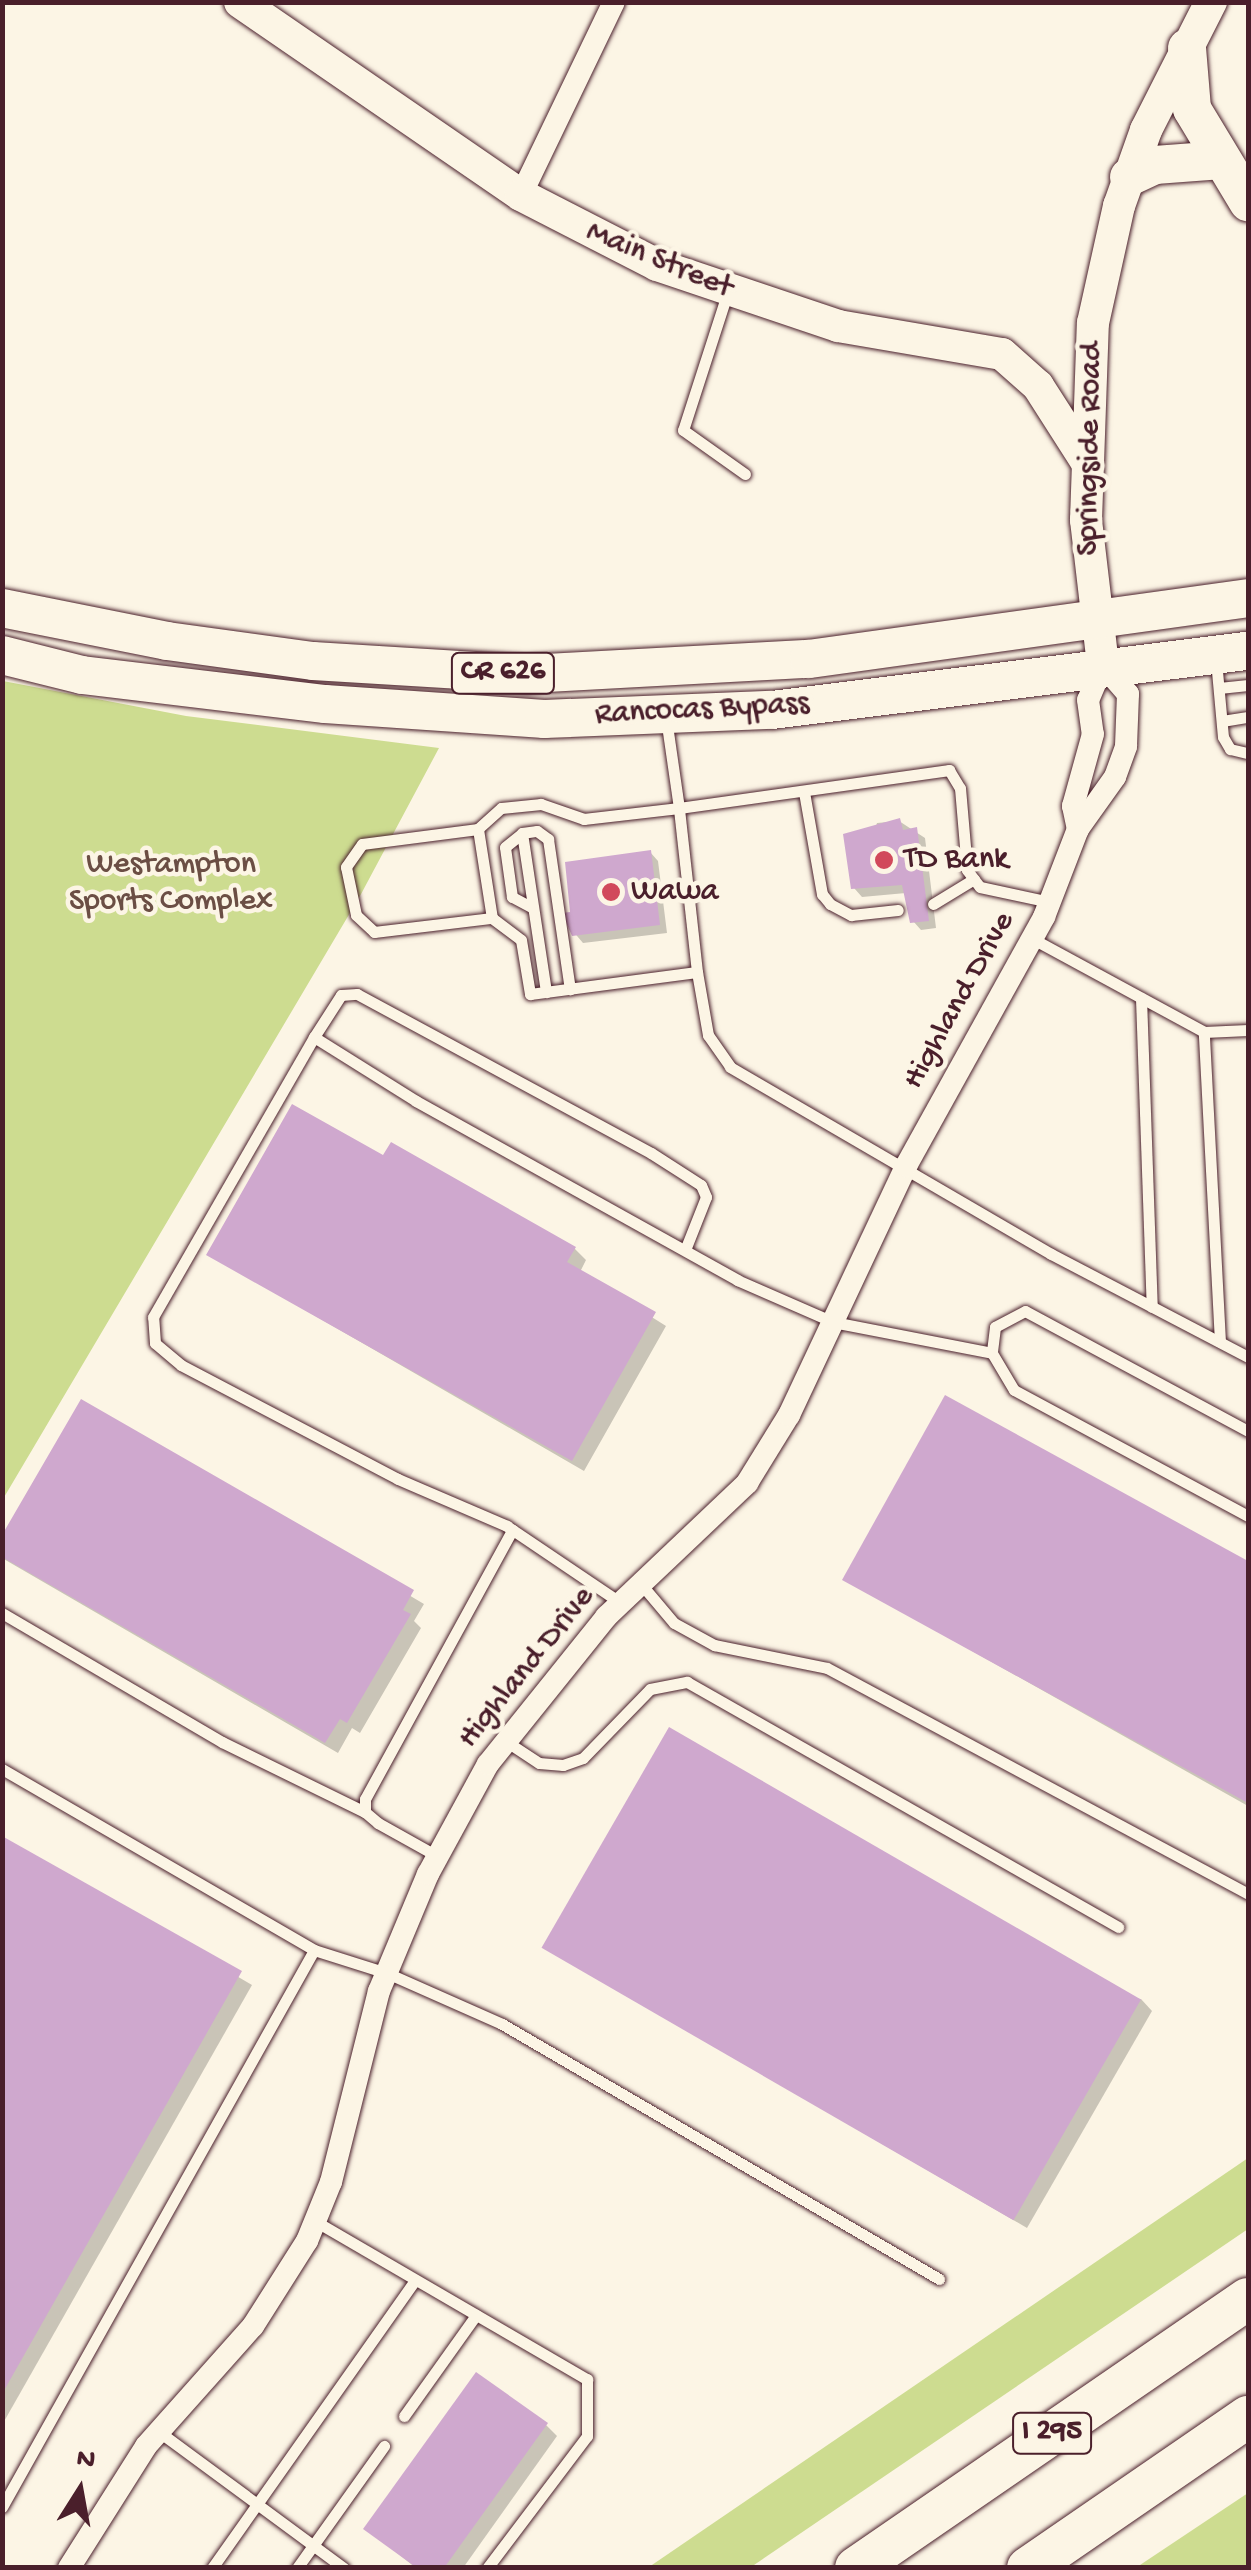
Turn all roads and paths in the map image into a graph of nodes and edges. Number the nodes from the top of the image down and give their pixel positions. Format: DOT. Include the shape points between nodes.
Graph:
graph roads {
  1 [pos="240,2"];
  2 [pos="614,2"];
  3 [pos="1211,2"];
  4 [pos="1187,48"];
  5 [pos="1222,160"];
  6 [pos="1129,177"];
  7 [pos="521,194"];
  8 [pos="1248,202"];
  9 [pos="728,291"];
  10 [pos="1086,460"];
  11 [pos="746,474"];
  12 [pos="1248,598"];
  13 [pos="2,608"];
  14 [pos="1095,618"];
  15 [pos="2,655"];
  16 [pos="1228,664"];
  17 [pos="1103,665"];
  18 [pos="1248,684"];
  19 [pos="665,714"];
  20 [pos="1248,717"];
  21 [pos="1222,721"];
  22 [pos="1248,753"];
  23 [pos="804,792"];
  24 [pos="679,808"];
  25 [pos="478,828"];
  26 [pos="1078,830"];
  27 [pos="522,833"];
  28 [pos="438,834"];
  29 [pos="394,840"];
  30 [pos="440,849"];
  31 [pos="395,854"];
  32 [pos="974,879"];
  33 [pos="1050,902"];
  34 [pos="933,904"];
  35 [pos="448,906"];
  36 [pos="533,908"];
  37 [pos="898,910"];
  38 [pos="404,912"];
  39 [pos="492,918"];
  40 [pos="451,923"];
  41 [pos="406,928"];
  42 [pos="1033,939"];
  43 [pos="698,972"];
  44 [pos="570,989"];
  45 [pos="546,992"];
  46 [pos="1141,998"];
  47 [pos="1248,1030"];
  48 [pos="1204,1032"];
  49 [pos="314,1037"];
  50 [pos="906,1166"];
  51 [pos="685,1250"];
  52 [pos="1152,1307"];
  53 [pos="833,1322"];
  54 [pos="1220,1342"];
  55 [pos="992,1353"];
  56 [pos="1248,1357"];
  57 [pos="1248,1431"];
  58 [pos="1248,1516"];
  59 [pos="512,1530"];
  60 [pos="641,1584"];
  61 [pos="621,1602"];
  62 [pos="2,1613"];
  63 [pos="504,1740"];
  64 [pos="2,1769"];
  65 [pos="365,1812"];
  66 [pos="437,1856"];
  67 [pos="1248,1894"];
  68 [pos="1118,1927"];
  69 [pos="314,1950"];
  70 [pos="387,1972"];
  71 [pos="315,2221"];
  72 [pos="939,2279"];
  73 [pos="415,2280"];
  74 [pos="1248,2299"];
  75 [pos="476,2315"];
  76 [pos="404,2416"];
  77 [pos="1248,2417"];
  78 [pos="158,2432"];
  79 [pos="384,2446"];
  80 [pos="254,2502"];
  81 [pos="2,2507"];
  82 [pos="313,2545"];
  83 [pos="69,2568"];
  84 [pos="212,2568"];
  85 [pos="297,2568"];
  86 [pos="344,2568"];
  87 [pos="487,2568"];
  88 [pos="856,2568"];
  89 [pos="1028,2568"];
  1 -- 7 [label="street, Main Street"];
  2 -- 7 [label="street"];
  3 -- 4 [label="street, Springside Road"];
  4 -- 5 [label="main road" via="1192,109"];
  4 -- 6 [label="street, Springside Road"];
  5 -- 6 [label="main road" via="1156,165"];
  5 -- 8 [label="main road"];
  6 -- 10 [label="street, Springside Road" via="1093,323"];
  7 -- 9 [label="street, Main Street" via="657,266"];
  9 -- 10 [label="street, Main Street" via="838,326 1002,354 1038,386"];
  9 -- 11 [label="lane" via="684,430"];
  10 -- 14 [label="street, Springside Road"];
  12 -- 14 [label="main road, CR 626"];
  13 -- 14 [label="main road, Rancocas Bypass / CR 626" via="313,661 528,674 808,659"];
  14 -- 17 [label="street, Springside Road"];
  15 -- 19 [label="main road, Rancocas Bypass / CR 626" via="82,675 325,704 544,719"];
  16 -- 17 [label="main road, CR 626"];
  16 -- 18 [label="lane"];
  16 -- 21 [label="lane"];
  17 -- 19 [label="main road, Rancocas Bypass / CR 626" via="772,710"];
  17 -- 26 [label="street, Highland Drive" via="1088,700 1092,734 1073,806"];
  17 -- 26 [label="street, Highland Drive" via="1128,694 1126,746 1116,777"];
  19 -- 24 [label="lane"];
  20 -- 21 [label="lane"];
  21 -- 22 [label="lane" via="1230,749"];
  23 -- 24 [label="lane"];
  23 -- 32 [label="lane" via="949,770 960,788 964,856"];
  23 -- 37 [label="lane" via="822,894 852,915"];
  24 -- 25 [label="lane" via="584,820 541,804 502,808"];
  24 -- 43 [label="lane"];
  25 -- 28 [label="lane"];
  25 -- 39 [label="lane"];
  26 -- 33 [label="street, Highland Drive"];
  27 -- 36 [label="lane"];
  27 -- 36 [label="lane" via="504,847 512,897"];
  27 -- 44 [label="lane" via="537,831 548,839"];
  28 -- 29 [label="lane"];
  28 -- 30 [label="lane"];
  29 -- 31 [label="lane"];
  29 -- 41 [label="lane" via="362,844 346,868 356,916 374,932"];
  32 -- 33 [label="lane" via="1012,897"];
  32 -- 34 [label="lane"];
  33 -- 42 [label="street, Highland Drive"];
  35 -- 40 [label="lane"];
  36 -- 45 [label="lane"];
  38 -- 41 [label="lane"];
  39 -- 40 [label="lane"];
  39 -- 45 [label="lane" via="521,940 530,994"];
  40 -- 41 [label="lane"];
  42 -- 46 [label="lane"];
  42 -- 50 [label="street, Highland Drive"];
  43 -- 44 [label="lane"];
  43 -- 50 [label="lane" via="708,1035 730,1066"];
  44 -- 45 [label="lane"];
  46 -- 48 [label="lane"];
  46 -- 52 [label="lane"];
  47 -- 48 [label="lane"];
  48 -- 54 [label="lane"];
  49 -- 51 [label="lane"];
  49 -- 51 [label="lane" via="341,995 357,994 652,1153 701,1185 706,1197"];
  49 -- 59 [label="lane" via="153,1317 155,1343 181,1365 398,1480"];
  50 -- 52 [label="lane"];
  50 -- 53 [label="street, Highland Drive"];
  51 -- 53 [label="lane"];
  52 -- 54 [label="lane"];
  53 -- 55 [label="lane"];
  53 -- 60 [label="street, Highland Drive" via="790,1415 747,1483"];
  54 -- 56 [label="lane"];
  55 -- 57 [label="lane" via="995,1328 1025,1311"];
  55 -- 58 [label="lane" via="1014,1390"];
  59 -- 61 [label="lane"];
  59 -- 65 [label="lane" via="380,1767"];
  60 -- 61 [label="street, Highland Drive"];
  60 -- 67 [label="lane" via="674,1623 714,1645 828,1668"];
  61 -- 63 [label="street, Highland Drive"];
  62 -- 65 [label="lane" via="222,1742"];
  63 -- 66 [label="street, Highland Drive"];
  63 -- 68 [label="lane" via="540,1763 573,1762 650,1689 688,1682"];
  64 -- 69 [label="lane"];
  65 -- 66 [label="lane"];
  66 -- 70 [label="street, Highland Drive"];
  69 -- 70 [label="lane"];
  69 -- 81 [label="lane"];
  70 -- 71 [label="street, Highland Drive"];
  70 -- 72 [label="lane" via="502,2024"];
  71 -- 73 [label="lane"];
  71 -- 78 [label="street, Highland Drive" via="253,2326"];
  73 -- 75 [label="lane"];
  73 -- 80 [label="lane"];
  74 -- 88 [label="highway, I 295"];
  75 -- 76 [label="lane"];
  75 -- 87 [label="lane" via="588,2380 592,2394 587,2436"];
  77 -- 89 [label="highway"];
  78 -- 80 [label="lane"];
  78 -- 83 [label="street, Highland Drive"];
  79 -- 82 [label="lane"];
  80 -- 82 [label="lane"];
  80 -- 84 [label="lane"];
  82 -- 85 [label="lane"];
  82 -- 86 [label="lane"];
}
